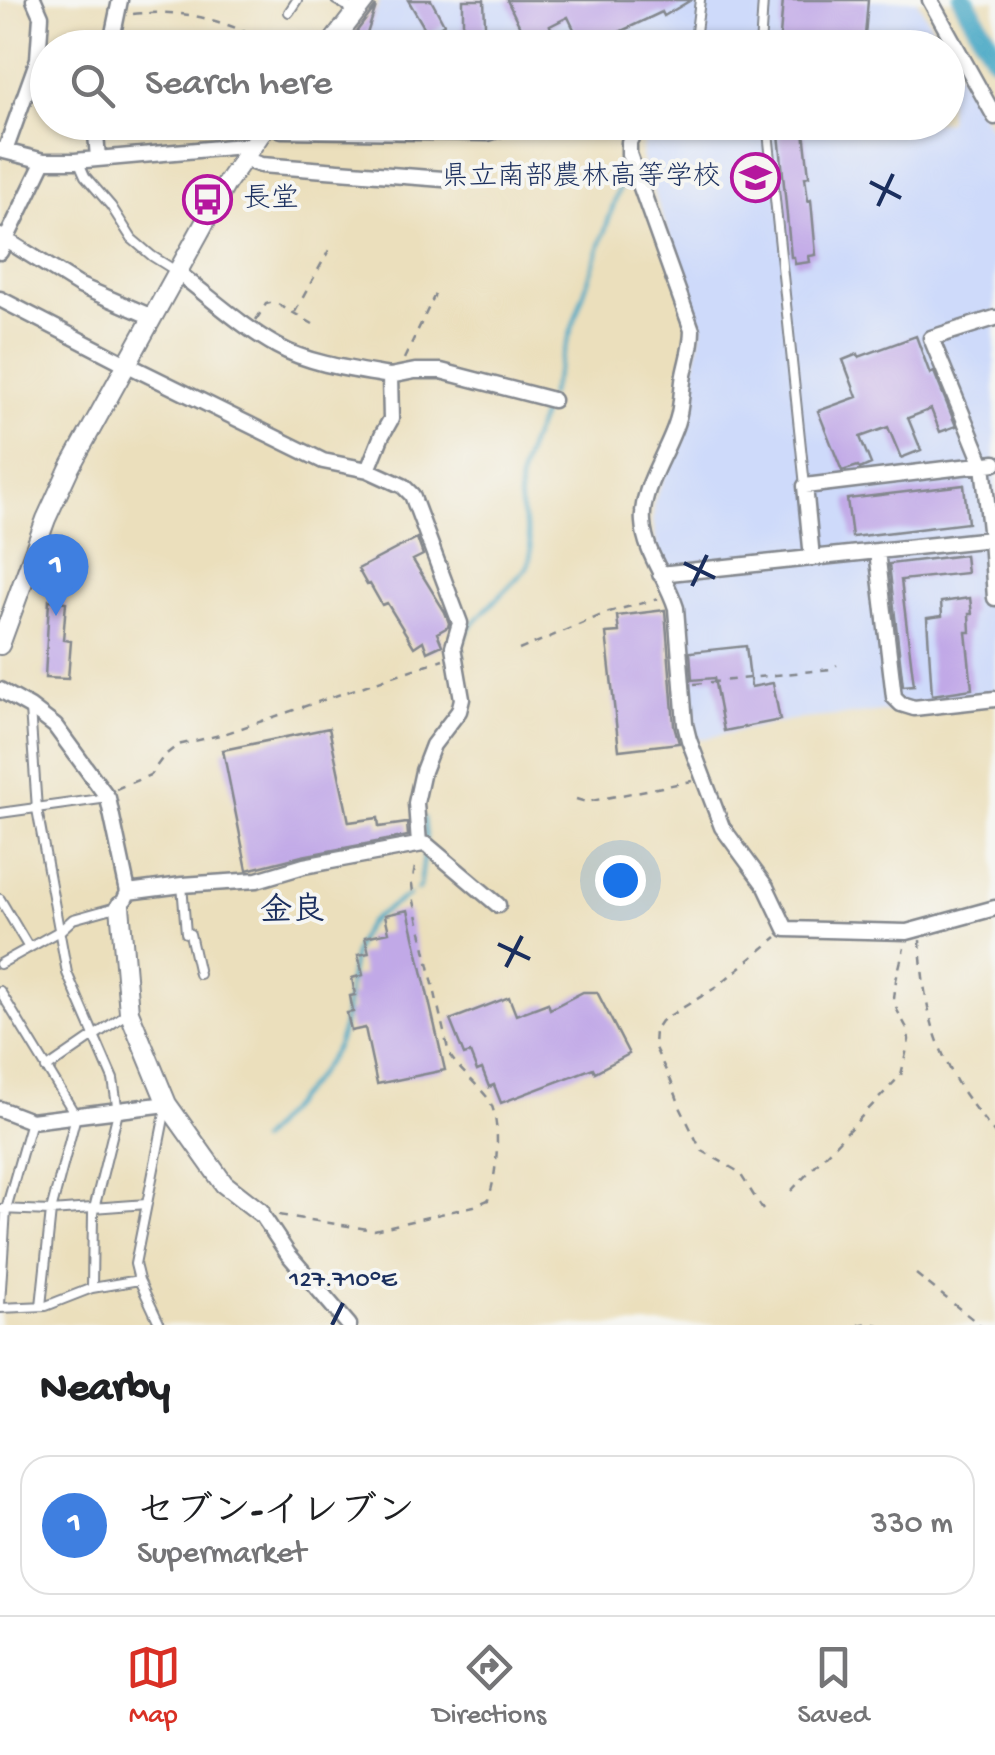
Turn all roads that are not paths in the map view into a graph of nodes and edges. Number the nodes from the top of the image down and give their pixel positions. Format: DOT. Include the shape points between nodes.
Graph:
graph roads {
  1 [pos="34,0"];
  2 [pos="297,0"];
  3 [pos="336,0"];
  4 [pos="700,0"];
  5 [pos="764,0"];
  6 [pos="930,0"];
  7 [pos="361,5"];
  8 [pos="289,12"];
  9 [pos="40,30"];
  10 [pos="342,30"];
  11 [pos="696,30"];
  12 [pos="762,30"];
  13 [pos="947,30"];
  14 [pos="965,62"];
  15 [pos="30,80"];
  16 [pos="995,116"];
  17 [pos="96,140"];
  18 [pos="257,140"];
  19 [pos="630,140"];
  20 [pos="769,140"];
  21 [pos="3,150"];
  22 [pos="248,152"];
  23 [pos="98,158"];
  24 [pos="78,160"];
  25 [pos="44,161"];
  26 [pos="443,179"];
  27 [pos="2,242"];
  28 [pos="177,272"];
  29 [pos="0,299"];
  30 [pos="152,317"];
  31 [pos="995,318"];
  32 [pos="126,364"];
  33 [pos="393,375"];
  34 [pos="546,398"];
  35 [pos="989,464"];
  36 [pos="368,470"];
  37 [pos="804,486"];
  38 [pos="991,538"];
  39 [pos="877,551"];
  40 [pos="812,558"];
  41 [pos="660,574"];
  42 [pos="995,598"];
  43 [pos="0,645"];
  44 [pos="0,690"];
  45 [pos="995,698"];
  46 [pos="30,707"];
  47 [pos="106,796"];
  48 [pos="38,808"];
  49 [pos="0,813"];
  50 [pos="423,845"];
  51 [pos="182,885"];
  52 [pos="0,899"];
  53 [pos="124,899"];
  54 [pos="498,906"];
  55 [pos="995,908"];
  56 [pos="61,930"];
  57 [pos="29,948"];
  58 [pos="0,964"];
  59 [pos="199,974"];
  60 [pos="0,991"];
  61 [pos="129,1012"];
  62 [pos="94,1037"];
  63 [pos="46,1068"];
  64 [pos="166,1104"];
  65 [pos="0,1109"];
  66 [pos="118,1112"];
  67 [pos="76,1116"];
  68 [pos="31,1120"];
  69 [pos="147,1204"];
  70 [pos="94,1207"];
  71 [pos="3,1209"];
  72 [pos="52,1211"];
  73 [pos="260,1212"];
  74 [pos="139,1280"];
  75 [pos="92,1288"];
  76 [pos="0,1306"];
  77 [pos="41,1306"];
  78 [pos="160,1325"];
  79 [pos="349,1325"];
  1 -- 9 [label="street"];
  2 -- 8 [label="lane"];
  3 -- 7 [label="lane"];
  4 -- 11 [label="lane"];
  5 -- 12 [label="lane"];
  6 -- 13 [label="street"];
  7 -- 10 [label="street"];
  14 -- 16 [label="street"];
  15 -- 21 [label="street"];
  17 -- 23 [label="street"];
  18 -- 22 [label="street"];
  19 -- 41 [label="street" via="628,154 692,330 679,418 642,520"];
  20 -- 37 [label="lane"];
  21 -- 25 [label="street"];
  22 -- 23 [label="street"];
  22 -- 26 [label="street" via="261,165"];
  22 -- 28 [label="street"];
  23 -- 24 [label="street"];
  24 -- 25 [label="street"];
  24 -- 28 [label="lane" via="132,239"];
  25 -- 27 [label="street"];
  27 -- 30 [label="street"];
  28 -- 30 [label="street"];
  28 -- 33 [label="street" via="280,348 350,370"];
  29 -- 32 [label="street"];
  30 -- 32 [label="street"];
  31 -- 35 [label="street" via="932,338"];
  32 -- 36 [label="street" via="323,461"];
  32 -- 43 [label="street" via="46,519"];
  33 -- 34 [label="street" via="441,371"];
  33 -- 36 [label="street" via="391,419"];
  35 -- 37 [label="street"];
  35 -- 38 [label="street"];
  36 -- 50 [label="street" via="412,495 460,624 453,646 460,712 433,745 423,771 416,803"];
  37 -- 40 [label="street"];
  38 -- 39 [label="street"];
  38 -- 42 [label="street"];
  39 -- 40 [label="street"];
  39 -- 45 [label="street" via="894,696 914,708"];
  40 -- 41 [label="street"];
  41 -- 55 [label="street" via="676,608 686,724 704,779 722,826 766,887 786,929 913,930"];
  44 -- 46 [label="street"];
  46 -- 47 [label="street" via="55,726"];
  46 -- 48 [label="lane"];
  47 -- 48 [label="lane"];
  47 -- 53 [label="street"];
  48 -- 49 [label="lane"];
  48 -- 56 [label="lane"];
  50 -- 51 [label="street" via="257,880"];
  50 -- 54 [label="street"];
  51 -- 53 [label="street"];
  51 -- 59 [label="lane" via="186,933"];
  52 -- 57 [label="lane"];
  53 -- 56 [label="lane"];
  53 -- 61 [label="street"];
  56 -- 57 [label="lane"];
  56 -- 62 [label="lane" via="67,974"];
  57 -- 58 [label="lane"];
  60 -- 63 [label="lane"];
  61 -- 62 [label="lane"];
  61 -- 64 [label="street"];
  62 -- 63 [label="lane"];
  62 -- 66 [label="lane" via="113,1079"];
  63 -- 67 [label="lane"];
  64 -- 66 [label="street"];
  64 -- 69 [label="lane"];
  64 -- 73 [label="street" via="224,1184"];
  65 -- 68 [label="street"];
  66 -- 67 [label="street"];
  66 -- 70 [label="lane"];
  67 -- 68 [label="street"];
  67 -- 72 [label="lane"];
  68 -- 71 [label="lane"];
  69 -- 70 [label="lane"];
  69 -- 74 [label="lane" via="135,1264"];
  70 -- 72 [label="lane"];
  70 -- 75 [label="lane"];
  71 -- 72 [label="lane"];
  71 -- 76 [label="lane"];
  72 -- 77 [label="lane"];
  73 -- 79 [label="street"];
  74 -- 75 [label="lane"];
  74 -- 78 [label="lane"];
  75 -- 77 [label="lane"];
  76 -- 77 [label="lane"];
}
